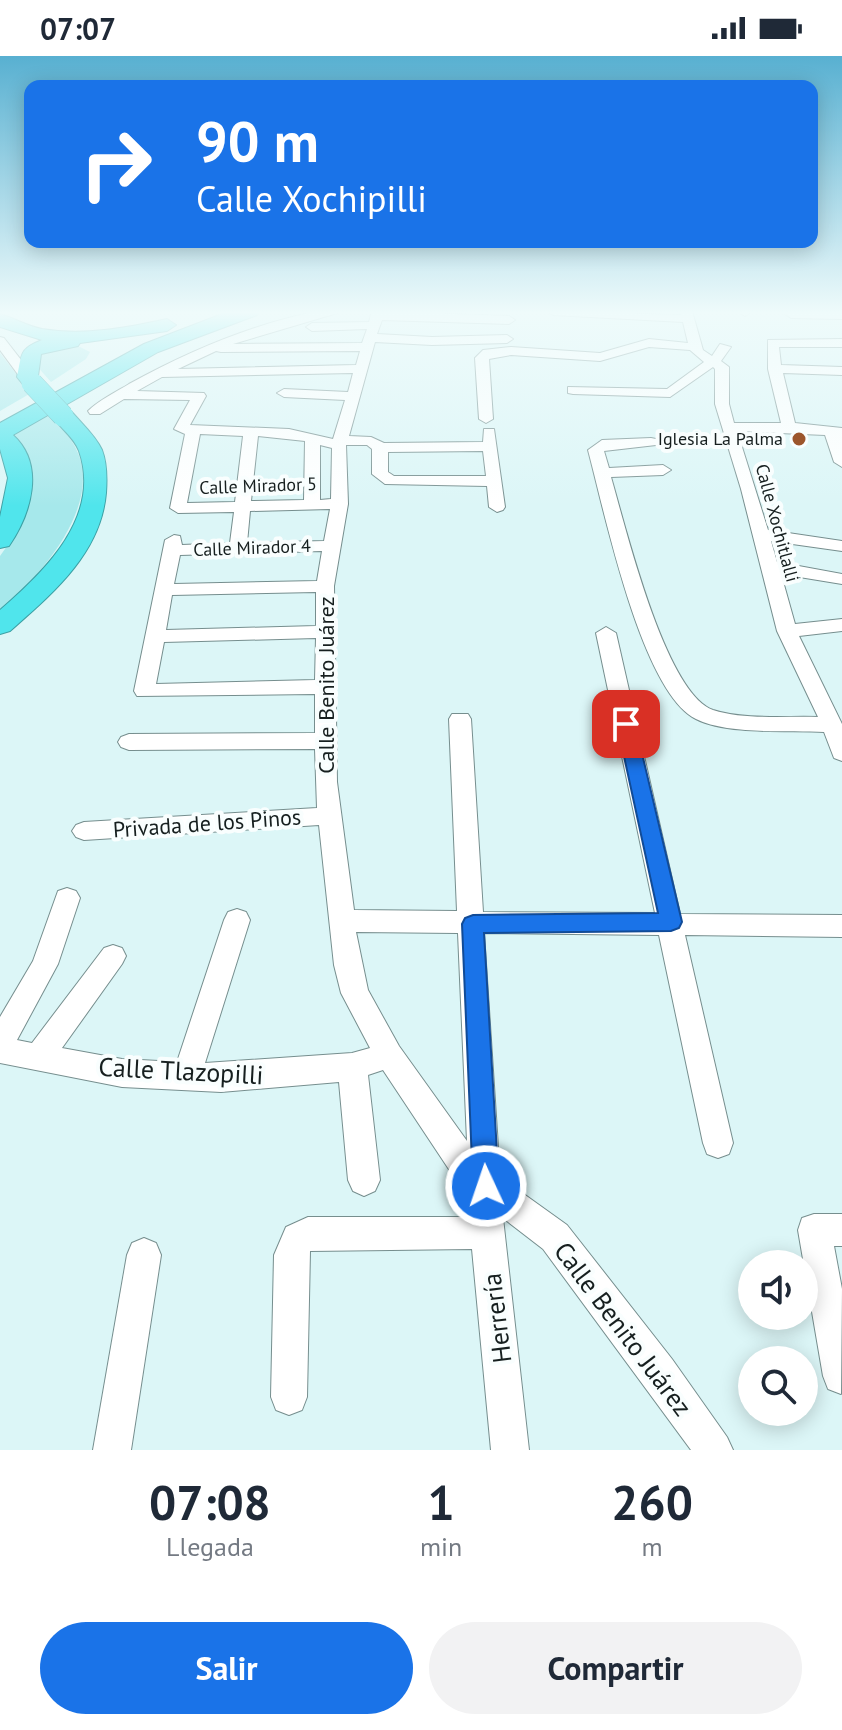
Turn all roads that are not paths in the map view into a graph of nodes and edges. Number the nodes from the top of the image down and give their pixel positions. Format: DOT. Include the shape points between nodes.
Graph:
graph roads {
  1 [pos="27,376"];
  2 [pos="30,376"];
  3 [pos="67,376"];
  4 [pos="78,376"];
  5 [pos="81,376"];
  6 [pos="93,376"];
  7 [pos="94,376"];
  8 [pos="150,376"];
  9 [pos="358,376"];
  10 [pos="483,376"];
  11 [pos="693,376"];
  12 [pos="715,376"];
  13 [pos="777,376"];
  14 [pos="30,380"];
  15 [pos="57,387"];
  16 [pos="573,390"];
  17 [pos="284,393"];
  18 [pos="120,395"];
  19 [pos="354,396"];
  20 [pos="95,411"];
  21 [pos="728,427"];
  22 [pos="789,427"];
  23 [pos="1,429"];
  24 [pos="187,430"];
  25 [pos="251,431"];
  26 [pos="836,432"];
  27 [pos="313,438"];
  28 [pos="651,442"];
  29 [pos="340,443"];
  30 [pos="490,446"];
  31 [pos="380,448"];
  32 [pos="842,462"];
  33 [pos="663,470"];
  34 [pos="603,473"];
  35 [pos="493,481"];
  36 [pos="312,504"];
  37 [pos="340,504"];
  38 [pos="244,507"];
  39 [pos="497,507"];
  40 [pos="760,534"];
  41 [pos="0,540"];
  42 [pos="330,546"];
  43 [pos="842,546"];
  44 [pos="238,548"];
  45 [pos="768,566"];
  46 [pos="842,579"];
  47 [pos="325,586"];
  48 [pos="166,590"];
  49 [pos="0,625"];
  50 [pos="842,625"];
  51 [pos="787,631"];
  52 [pos="324,632"];
  53 [pos="606,633"];
  54 [pos="156,636"];
  55 [pos="323,687"];
  56 [pos="460,719"];
  57 [pos="838,739"];
  58 [pos="325,741"];
  59 [pos="129,742"];
  60 [pos="329,816"];
  61 [pos="84,831"];
  62 [pos="67,898"];
  63 [pos="237,920"];
  64 [pos="340,921"];
  65 [pos="671,922"];
  66 [pos="473,924"];
  67 [pos="842,926"];
  68 [pos="113,956"];
  69 [pos="0,1047"];
  70 [pos="389,1055"];
  71 [pos="39,1057"];
  72 [pos="352,1067"];
  73 [pos="187,1075"];
  74 [pos="718,1143"];
  75 [pos="364,1180"];
  76 [pos="486,1186"];
  77 [pos="842,1230"];
  78 [pos="487,1233"];
  79 [pos="144,1255"];
  80 [pos="841,1376"];
  81 [pos="289,1397"];
  82 [pos="112,1450"];
  83 [pos="510,1450"];
  84 [pos="714,1450"];
  1 -- 14 [label="street"];
  2 -- 14 [label="highway"];
  3 -- 15 [label="highway"];
  4 -- 15 [label="highway"];
  5 -- 23 [label="highway"];
  6 -- 23 [label="highway"];
  7 -- 23 [label="highway"];
  8 -- 18 [label="street"];
  9 -- 19 [label="street, Calle Benito Juárez"];
  10 -- 30 [label="street"];
  11 -- 16 [label="street" via="670,393"];
  12 -- 21 [label="street, Calle Xochitlalli" via="706,387 722,404"];
  13 -- 22 [label="street"];
  14 -- 49 [label="highway, bridge" via="81,436 93,463 94,504 64,564"];
  15 -- 23 [label="highway"];
  17 -- 19 [label="street"];
  18 -- 20 [label="street"];
  18 -- 24 [label="street" via="199,396"];
  19 -- 29 [label="street, Calle Benito Juárez"];
  21 -- 22 [label="street"];
  21 -- 40 [label="street, Calle Xochitlalli"];
  22 -- 26 [label="street"];
  23 -- 41 [label="highway" via="19,461 22,485"];
  24 -- 25 [label="street"];
  24 -- 38 [label="street, Calle Mirador 5" via="178,508"];
  25 -- 27 [label="street"];
  25 -- 38 [label="street"];
  26 -- 32 [label="street"];
  27 -- 29 [label="street"];
  27 -- 36 [label="street"];
  28 -- 34 [label="street" via="598,445"];
  29 -- 31 [label="street" via="371,441"];
  29 -- 37 [label="street, Calle Benito Juárez"];
  30 -- 31 [label="street"];
  30 -- 35 [label="street"];
  31 -- 35 [label="street" via="384,479"];
  33 -- 34 [label="street"];
  34 -- 57 [label="street" via="665,671 692,707 700,713"];
  35 -- 39 [label="street"];
  36 -- 37 [label="street, Calle Mirador 5"];
  36 -- 38 [label="street, Calle Mirador 5"];
  37 -- 42 [label="street, Calle Benito Juárez"];
  38 -- 44 [label="street"];
  40 -- 43 [label="street"];
  40 -- 45 [label="street, Calle Xochitlalli"];
  42 -- 44 [label="street, Calle Mirador 4"];
  42 -- 47 [label="street, Calle Benito Juárez"];
  44 -- 48 [label="street, Calle Mirador 4" via="174,545"];
  45 -- 46 [label="street"];
  45 -- 51 [label="street, Calle Xochitlalli"];
  47 -- 48 [label="street"];
  47 -- 52 [label="street, Calle Benito Juárez"];
  48 -- 54 [label="street"];
  50 -- 51 [label="street"];
  51 -- 57 [label="street, Calle Xochitlalli"];
  52 -- 54 [label="street"];
  52 -- 55 [label="street, Calle Benito Juárez"];
  53 -- 65 [label="street"];
  54 -- 55 [label="street" via="144,691"];
  55 -- 58 [label="street, Calle Benito Juárez"];
  56 -- 66 [label="street, Herrería"];
  58 -- 59 [label="street"];
  58 -- 60 [label="street, Calle Benito Juárez"];
  60 -- 61 [label="street, Privada de los Pinos"];
  60 -- 64 [label="street, Calle Benito Juárez"];
  62 -- 69 [label="street" via="45,964"];
  63 -- 73 [label="street"];
  64 -- 66 [label="street"];
  64 -- 70 [label="street, Calle Benito Juárez" via="355,993"];
  65 -- 66 [label="street"];
  65 -- 67 [label="street"];
  65 -- 74 [label="street"];
  66 -- 76 [label="street, Herrería"];
  68 -- 71 [label="street"];
  69 -- 71 [label="street, Calle Tlazopilli"];
  70 -- 72 [label="street, Calle Tlazopilli"];
  70 -- 76 [label="street" via="461,1160"];
  71 -- 73 [label="street, Calle Tlazopilli" via="122,1073"];
  72 -- 73 [label="street, Calle Tlazopilli" via="221,1078"];
  72 -- 75 [label="street"];
  76 -- 78 [label="street, Herrería"];
  76 -- 84 [label="street, Calle Benito Juárez" via="555,1237"];
  77 -- 80 [label="street" via="814,1230"];
  78 -- 81 [label="street" via="299,1237 291,1255"];
  78 -- 83 [label="street, Herrería"];
  79 -- 82 [label="street"];
}
